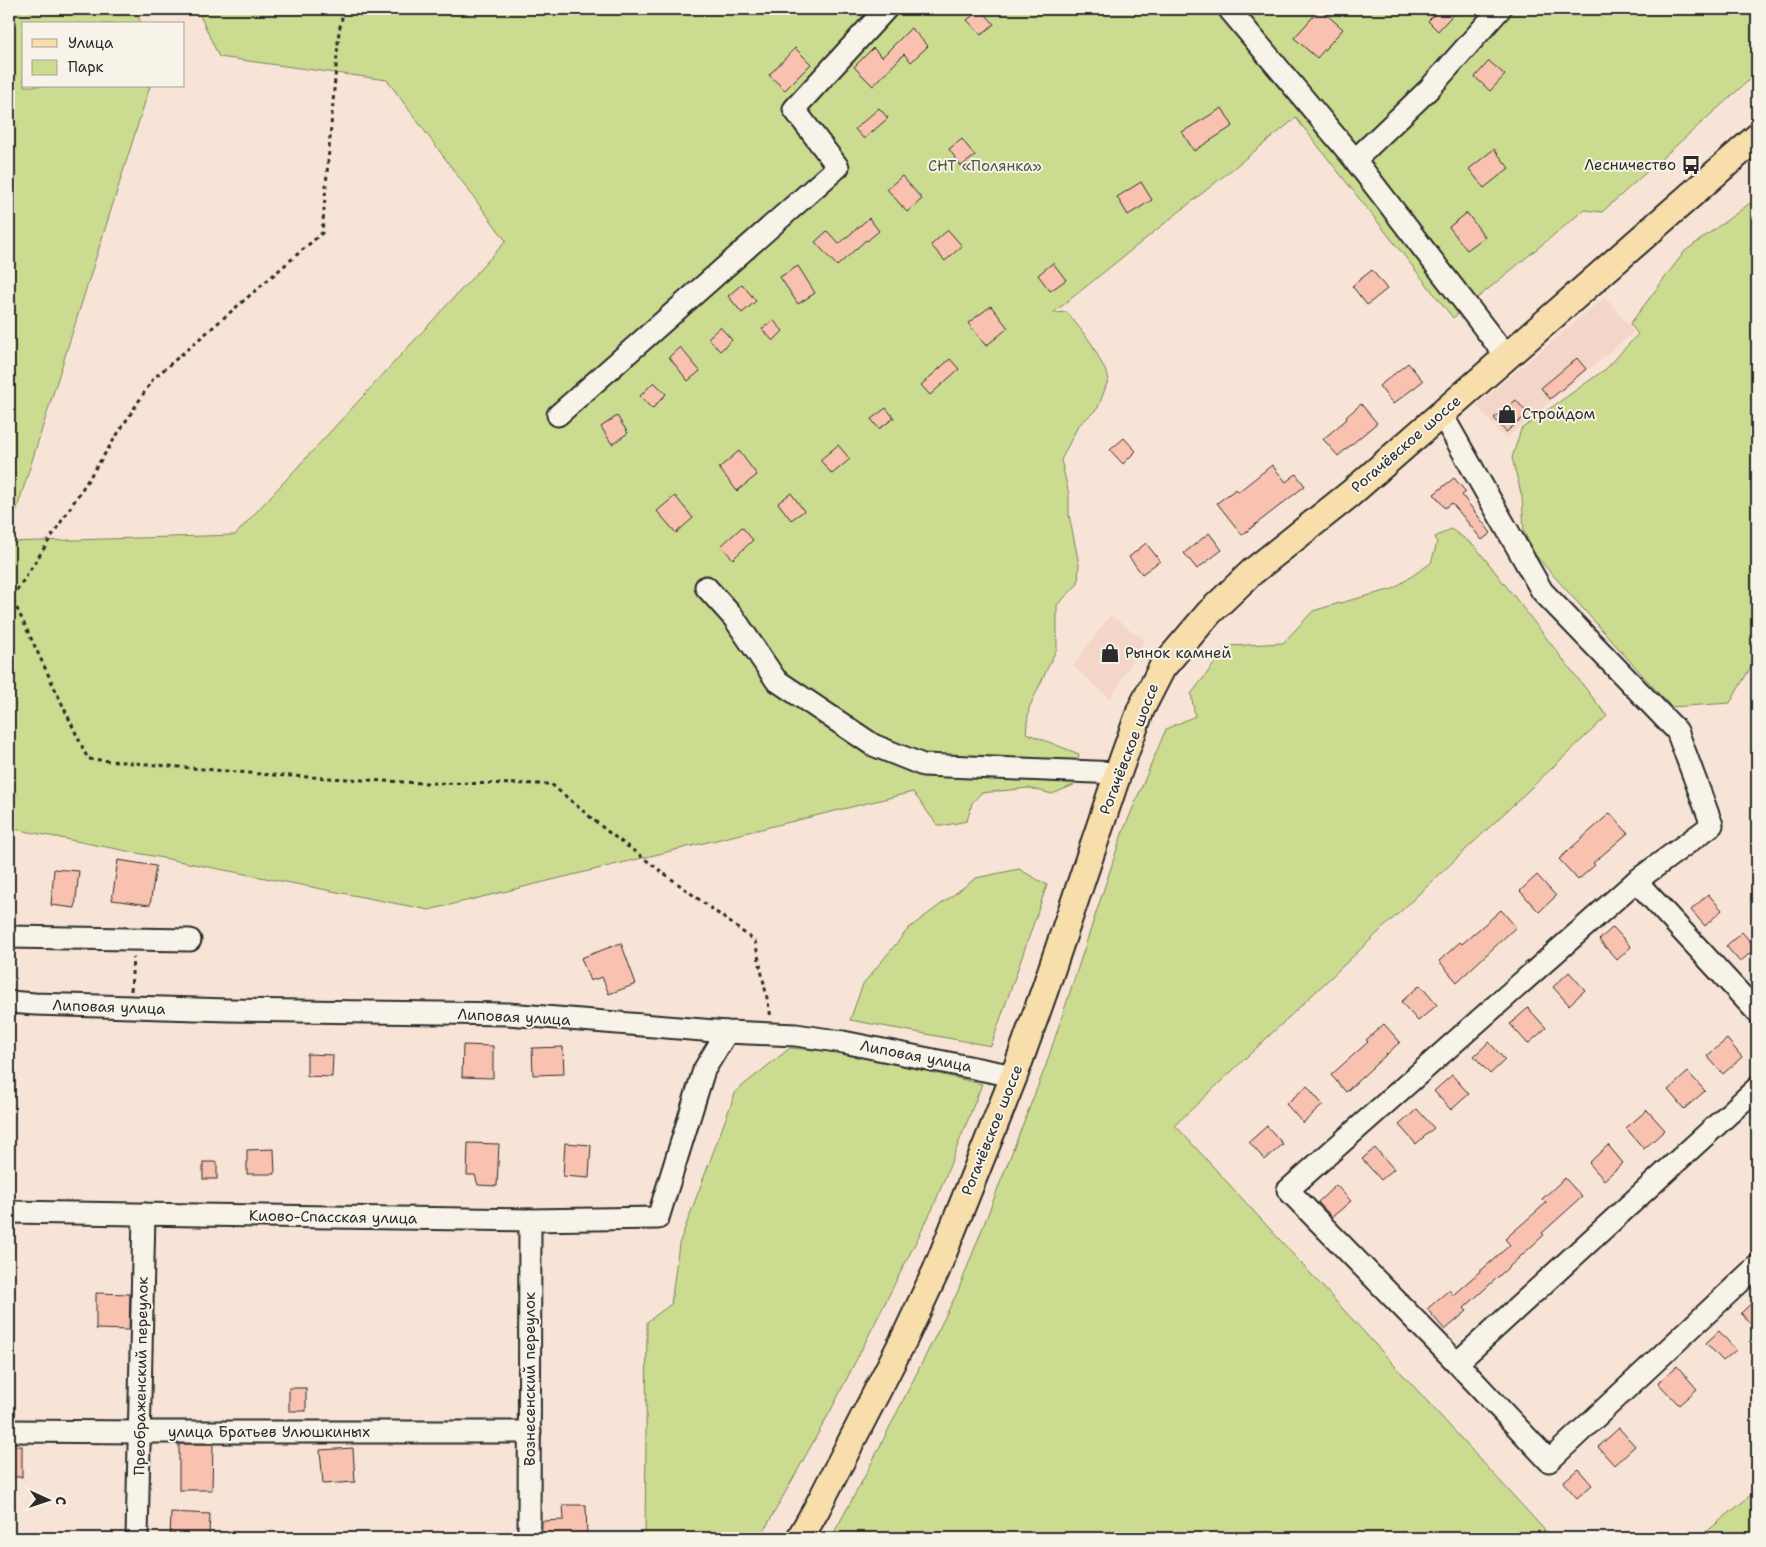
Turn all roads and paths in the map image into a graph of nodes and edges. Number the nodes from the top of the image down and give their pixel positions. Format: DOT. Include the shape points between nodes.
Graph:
graph roads {
  1 [pos="344,9"];
  2 [pos="886,9"];
  3 [pos="1229,9"];
  4 [pos="1500,9"];
  5 [pos="1757,138"];
  6 [pos="1355,160"];
  7 [pos="1506,356"];
  8 [pos="1441,413"];
  9 [pos="558,415"];
  10 [pos="706,586"];
  11 [pos="1118,773"];
  12 [pos="1636,881"];
  13 [pos="9,937"];
  14 [pos="134,939"];
  15 [pos="190,940"];
  16 [pos="9,1002"];
  17 [pos="131,1007"];
  18 [pos="1757,1012"];
  19 [pos="727,1032"];
  20 [pos="775,1034"];
  21 [pos="1014,1076"];
  22 [pos="1757,1088"];
  23 [pos="9,1212"];
  24 [pos="144,1214"];
  25 [pos="530,1220"];
  26 [pos="1757,1266"];
  27 [pos="1457,1363"];
  28 [pos="9,1431"];
  29 [pos="141,1432"];
  30 [pos="530,1432"];
  31 [pos="137,1538"];
  32 [pos="529,1538"];
  33 [pos="800,1538"];
  1 -- 20 [label="path" via="339,31 322,233 153,379 12,598 88,759 272,775 423,783 550,784 607,831 755,941"];
  2 -- 9 [label="street" via="794,109 838,167"];
  3 -- 6 [label="street"];
  4 -- 6 [label="street" via="1429,89"];
  5 -- 7 [label="main road, Рогачёвское шоссе"];
  6 -- 7 [label="street"];
  7 -- 8 [label="main road, Рогачёвское шоссе"];
  8 -- 11 [label="main road, Рогачёвское шоссе" via="1350,494 1252,572 1181,644 1162,668 1148,694"];
  8 -- 12 [label="street" via="1542,591 1677,731 1712,825"];
  10 -- 11 [label="street" via="734,618 776,680 872,745 923,765"];
  11 -- 21 [label="main road, Рогачёвское шоссе"];
  12 -- 18 [label="street"];
  12 -- 27 [label="street" via="1288,1190"];
  13 -- 14 [label="street"];
  14 -- 15 [label="street"];
  14 -- 17 [label="path"];
  16 -- 17 [label="street, Липовая улица"];
  17 -- 19 [label="street, Липовая улица" via="508,1014"];
  19 -- 20 [label="street, Липовая улица"];
  19 -- 25 [label="street, Киово-Спасская улица" via="704,1070 658,1218"];
  20 -- 21 [label="street, Липовая улица" via="843,1042"];
  21 -- 33 [label="main road, Рогачёвское шоссе" via="936,1270"];
  22 -- 27 [label="street"];
  23 -- 24 [label="street, Киово-Спасская улица"];
  24 -- 25 [label="street, Киово-Спасская улица"];
  24 -- 29 [label="street, Преображенский переулок"];
  25 -- 30 [label="street, Вознесенский переулок"];
  26 -- 27 [label="street" via="1549,1461"];
  28 -- 29 [label="street, улица Братьев Улюшкиных"];
  29 -- 30 [label="street, улица Братьев Улюшкиных"];
  29 -- 31 [label="street, Преображенский переулок"];
  30 -- 32 [label="street, Вознесенский переулок"];
}
